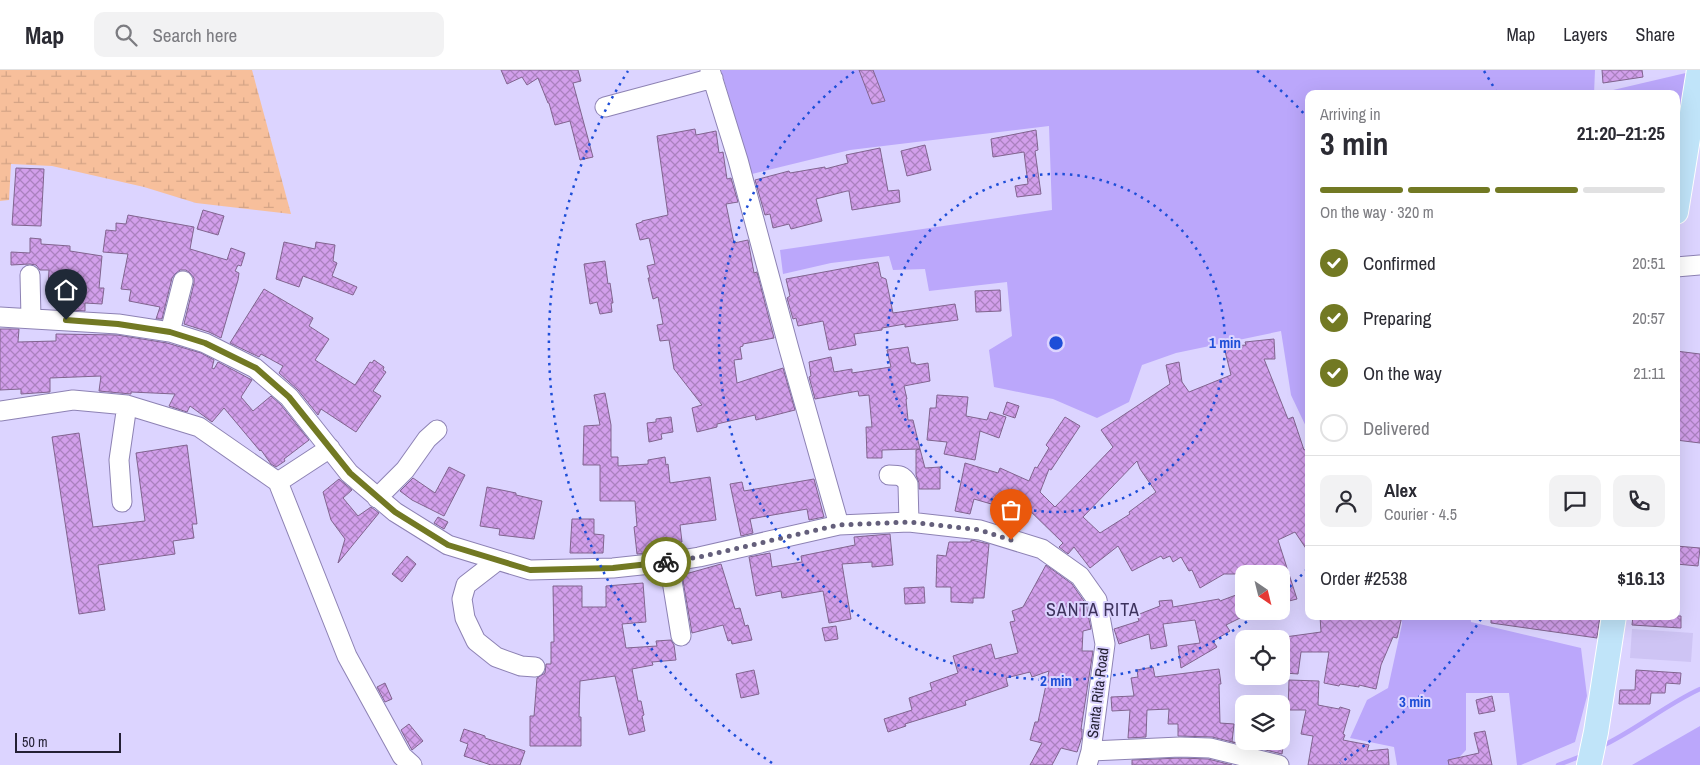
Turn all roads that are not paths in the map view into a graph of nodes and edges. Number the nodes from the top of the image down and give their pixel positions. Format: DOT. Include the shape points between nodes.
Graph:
graph roads {
  1 [pos="1699,70"];
  2 [pos="712,74"];
  3 [pos="605,107"];
  4 [pos="1680,187"];
  5 [pos="1700,265"];
  6 [pos="1680,267"];
  7 [pos="30,275"];
  8 [pos="183,281"];
  9 [pos="0,317"];
  10 [pos="31,318"];
  11 [pos="170,332"];
  12 [pos="127,405"];
  13 [pos="0,411"];
  14 [pos="437,430"];
  15 [pos="330,448"];
  16 [pos="889,475"];
  17 [pos="278,482"];
  18 [pos="377,498"];
  19 [pos="122,502"];
  20 [pos="909,522"];
  21 [pos="839,525"];
  22 [pos="497,561"];
  23 [pos="669,562"];
  24 [pos="1613,620"];
  25 [pos="681,636"];
  26 [pos="535,667"];
  27 [pos="1089,758"];
  28 [pos="412,765"];
  29 [pos="1280,765"];
  30 [pos="1589,765"];
  1 -- 4 [label="main road"];
  2 -- 3 [label="street"];
  2 -- 21 [label="street"];
  5 -- 6 [label="street"];
  7 -- 10 [label="street"];
  8 -- 11 [label="street"];
  9 -- 10 [label="street, Santa Rita Road"];
  10 -- 11 [label="street, Santa Rita Road" via="118,324"];
  11 -- 15 [label="street, Santa Rita Road" via="205,343 256,368 289,397"];
  12 -- 13 [label="street" via="73,400"];
  12 -- 17 [label="street" via="199,427"];
  12 -- 19 [label="street" via="119,460"];
  14 -- 18 [label="street"];
  15 -- 17 [label="street"];
  15 -- 18 [label="street, Santa Rita Road" via="350,473"];
  16 -- 20 [label="street" via="900,475 908,484"];
  17 -- 28 [label="street" via="347,656 402,756"];
  18 -- 22 [label="street, Santa Rita Road" via="448,545"];
  20 -- 21 [label="street, Santa Rita Road"];
  20 -- 27 [label="street, Santa Rita Road" via="980,530 1042,549 1080,576 1097,600 1106,644"];
  21 -- 23 [label="street, Santa Rita Road"];
  22 -- 23 [label="street, Santa Rita Road" via="530,570 613,568"];
  22 -- 26 [label="street" via="466,585 462,599 465,618 476,641 496,656 521,666"];
  23 -- 25 [label="street"];
  24 -- 30 [label="main road"];
  27 -- 29 [label="street" via="1210,748"];
}
